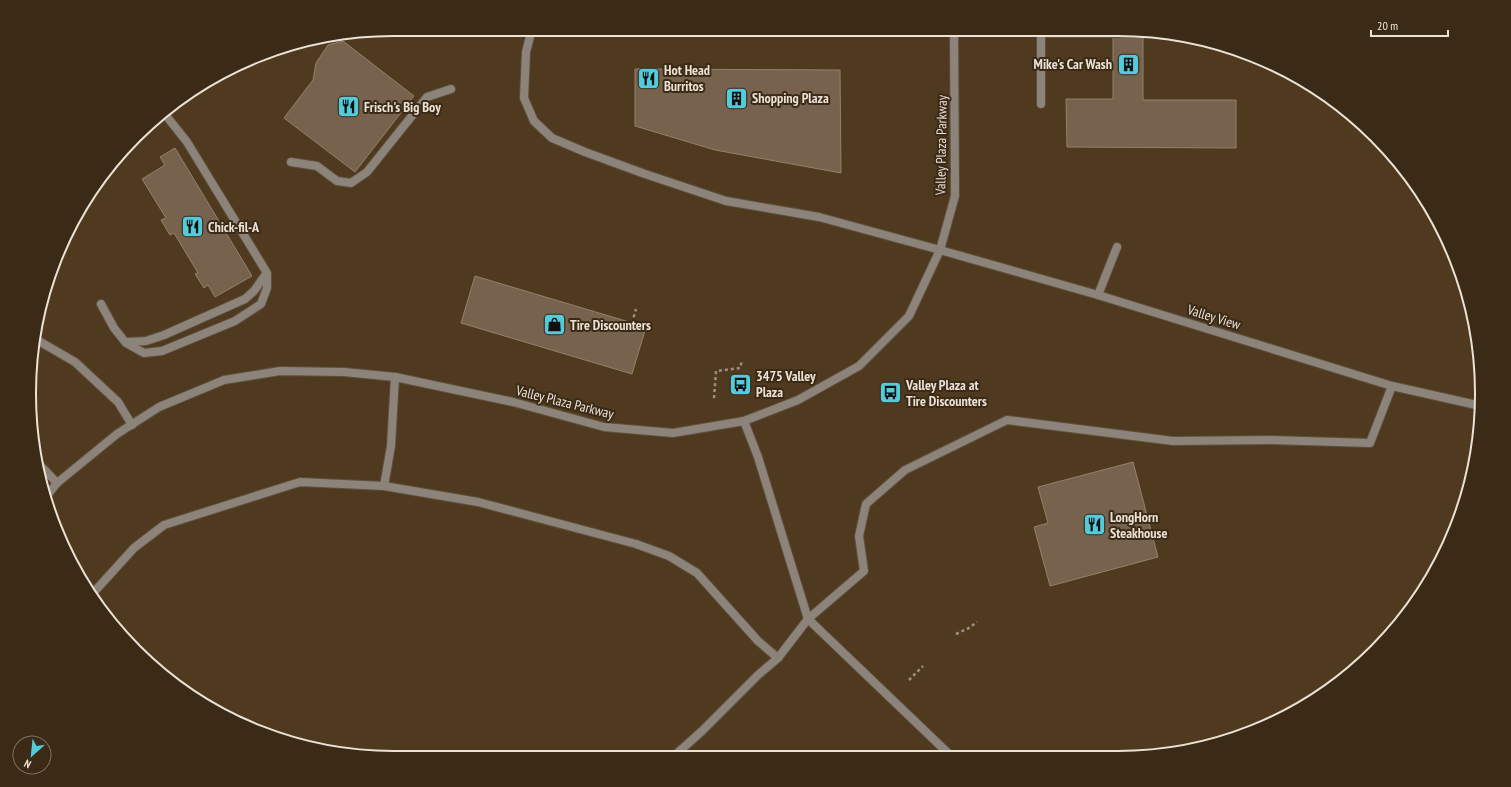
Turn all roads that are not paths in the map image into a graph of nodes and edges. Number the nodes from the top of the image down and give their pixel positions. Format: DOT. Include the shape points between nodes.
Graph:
graph roads {
  1 [pos="530,36"];
  2 [pos="954,36"];
  3 [pos="1042,36"];
  4 [pos="450,89"];
  5 [pos="1041,104"];
  6 [pos="167,117"];
  7 [pos="291,162"];
  8 [pos="1117,246"];
  9 [pos="940,250"];
  10 [pos="267,273"];
  11 [pos="1098,295"];
  12 [pos="101,304"];
  13 [pos="40,342"];
  14 [pos="126,342"];
  15 [pos="395,377"];
  16 [pos="1392,386"];
  17 [pos="1475,405"];
  18 [pos="744,421"];
  19 [pos="132,425"];
  20 [pos="44,470"];
  21 [pos="57,483"];
  22 [pos="384,486"];
  23 [pos="50,492"];
  24 [pos="95,591"];
  25 [pos="808,619"];
  26 [pos="778,658"];
  27 [pos="680,751"];
  28 [pos="945,751"];
  1 -- 9 [label="street, Valley View" via="526,52 524,98 534,121 552,138 645,174 726,201 819,217"];
  2 -- 9 [label="street, Valley Plaza Parkway" via="955,196"];
  3 -- 5 [label="street"];
  4 -- 7 [label="street" via="427,97 367,172 352,183 337,181 317,166"];
  6 -- 10 [label="street" via="187,142"];
  8 -- 11 [label="street"];
  9 -- 11 [label="street, Valley View"];
  9 -- 18 [label="street, Valley Plaza Parkway" via="909,316 859,366 798,400"];
  10 -- 14 [label="street" via="245,299 164,335 146,341"];
  10 -- 14 [label="street" via="267,288 261,304 235,320 162,351 144,353"];
  11 -- 16 [label="street, Valley View"];
  12 -- 14 [label="street" via="114,328"];
  13 -- 19 [label="street" via="75,362 118,402"];
  15 -- 18 [label="street, Valley Plaza Parkway" via="513,402 604,427 673,433"];
  15 -- 19 [label="street, Valley Plaza Parkway" via="344,372 280,371 224,380 159,407"];
  15 -- 22 [label="street" via="391,446"];
  16 -- 17 [label="street, Valley View"];
  16 -- 25 [label="street" via="1370,443 1173,441 1007,420 905,470 866,504 859,536 864,571"];
  18 -- 25 [label="street" via="758,457"];
  19 -- 21 [label="street, Valley Plaza Parkway" via="117,434"];
  20 -- 21 [label="street"];
  21 -- 23 [label="street, Valley Plaza Parkway"];
  22 -- 24 [label="street" via="300,482 164,525 134,548"];
  22 -- 26 [label="street" via="478,502 636,544 669,556 697,573 758,642"];
  25 -- 26 [label="street"];
  25 -- 28 [label="street"];
  26 -- 27 [label="street"];
}
